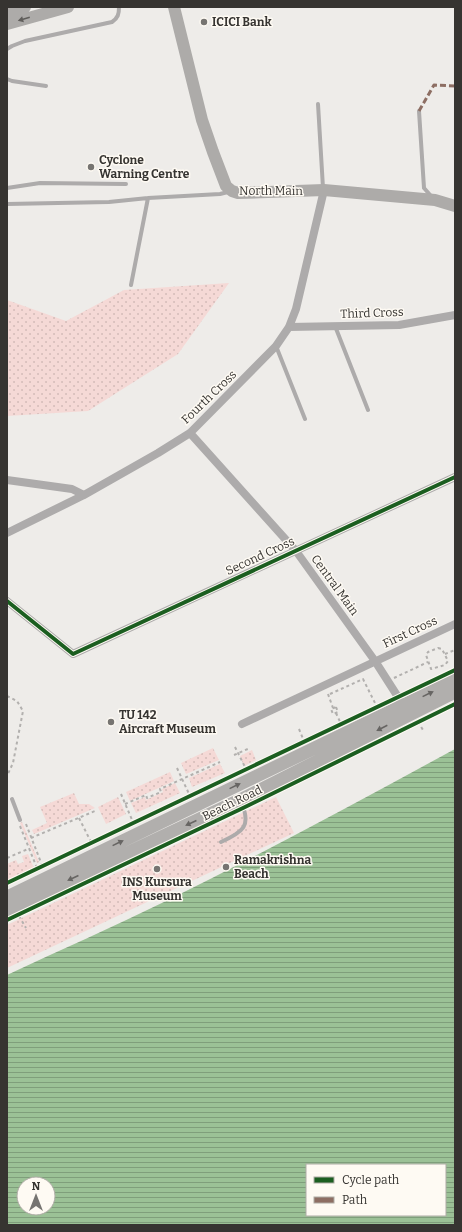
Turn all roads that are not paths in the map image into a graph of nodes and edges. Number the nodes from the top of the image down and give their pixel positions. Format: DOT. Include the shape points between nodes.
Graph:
graph roads {
  1 [pos="25,7"];
  2 [pos="68,7"];
  3 [pos="119,7"];
  4 [pos="174,7"];
  5 [pos="7,12"];
  6 [pos="7,24"];
  7 [pos="7,49"];
  8 [pos="7,79"];
  9 [pos="46,86"];
  10 [pos="318,104"];
  11 [pos="420,111"];
  12 [pos="126,184"];
  13 [pos="7,188"];
  14 [pos="324,190"];
  15 [pos="232,191"];
  16 [pos="148,198"];
  17 [pos="435,200"];
  18 [pos="7,204"];
  19 [pos="455,206"];
  20 [pos="131,285"];
  21 [pos="455,315"];
  22 [pos="335,326"];
  23 [pos="289,327"];
  24 [pos="276,346"];
  25 [pos="368,410"];
  26 [pos="305,418"];
  27 [pos="190,433"];
  28 [pos="455,477"];
  29 [pos="7,480"];
  30 [pos="84,494"];
  31 [pos="7,533"];
  32 [pos="296,551"];
  33 [pos="7,601"];
  34 [pos="455,624"];
  35 [pos="375,661"];
  36 [pos="455,680"];
  37 [pos="455,692"];
  38 [pos="410,714"];
  39 [pos="242,724"];
  40 [pos="12,799"];
  41 [pos="240,800"];
  42 [pos="20,820"];
  43 [pos="221,842"];
  44 [pos="7,897"];
  45 [pos="13,914"];
  1 -- 5 [label="street"];
  2 -- 6 [label="street, one-way"];
  3 -- 7 [label="lane" via="119,14 112,22 25,41"];
  4 -- 15 [label="street, North Main" via="202,120 226,186"];
  8 -- 9 [label="lane"];
  10 -- 14 [label="lane"];
  11 -- 17 [label="lane" via="424,188"];
  12 -- 13 [label="lane" via="40,183"];
  14 -- 15 [label="street, North Main" via="238,193"];
  14 -- 17 [label="street, North Main"];
  14 -- 23 [label="street, Fourth Cross" via="296,309"];
  15 -- 16 [label="lane"];
  16 -- 18 [label="lane" via="109,202"];
  16 -- 20 [label="lane"];
  17 -- 19 [label="street, North Main"];
  21 -- 22 [label="street, Third Cross" via="399,326"];
  22 -- 23 [label="street, Third Cross"];
  22 -- 25 [label="lane"];
  23 -- 24 [label="street, Fourth Cross"];
  24 -- 26 [label="lane"];
  24 -- 27 [label="street, Fourth Cross"];
  27 -- 30 [label="street, Fourth Cross"];
  27 -- 32 [label="street, Central Main"];
  28 -- 32 [label="street, Second Cross"];
  29 -- 30 [label="street" via="72,489"];
  30 -- 31 [label="street, Fourth Cross"];
  32 -- 33 [label="street, Second Cross" via="73,654"];
  32 -- 35 [label="street, Central Main"];
  34 -- 35 [label="street, First Cross"];
  35 -- 38 [label="street, Central Main"];
  35 -- 39 [label="street, First Cross"];
  38 -- 36 [label="main road, Beach Road, one-way"];
  37 -- 38 [label="main road, Beach Road"];
  38 -- 41 [label="main road, Beach Road, one-way"];
  44 -- 38 [label="main road, Beach Road, one-way"];
  40 -- 42 [label="lane"];
  41 -- 43 [label="lane" via="245,812 244,828"];
  41 -- 45 [label="main road, Beach Road, one-way"];
}
